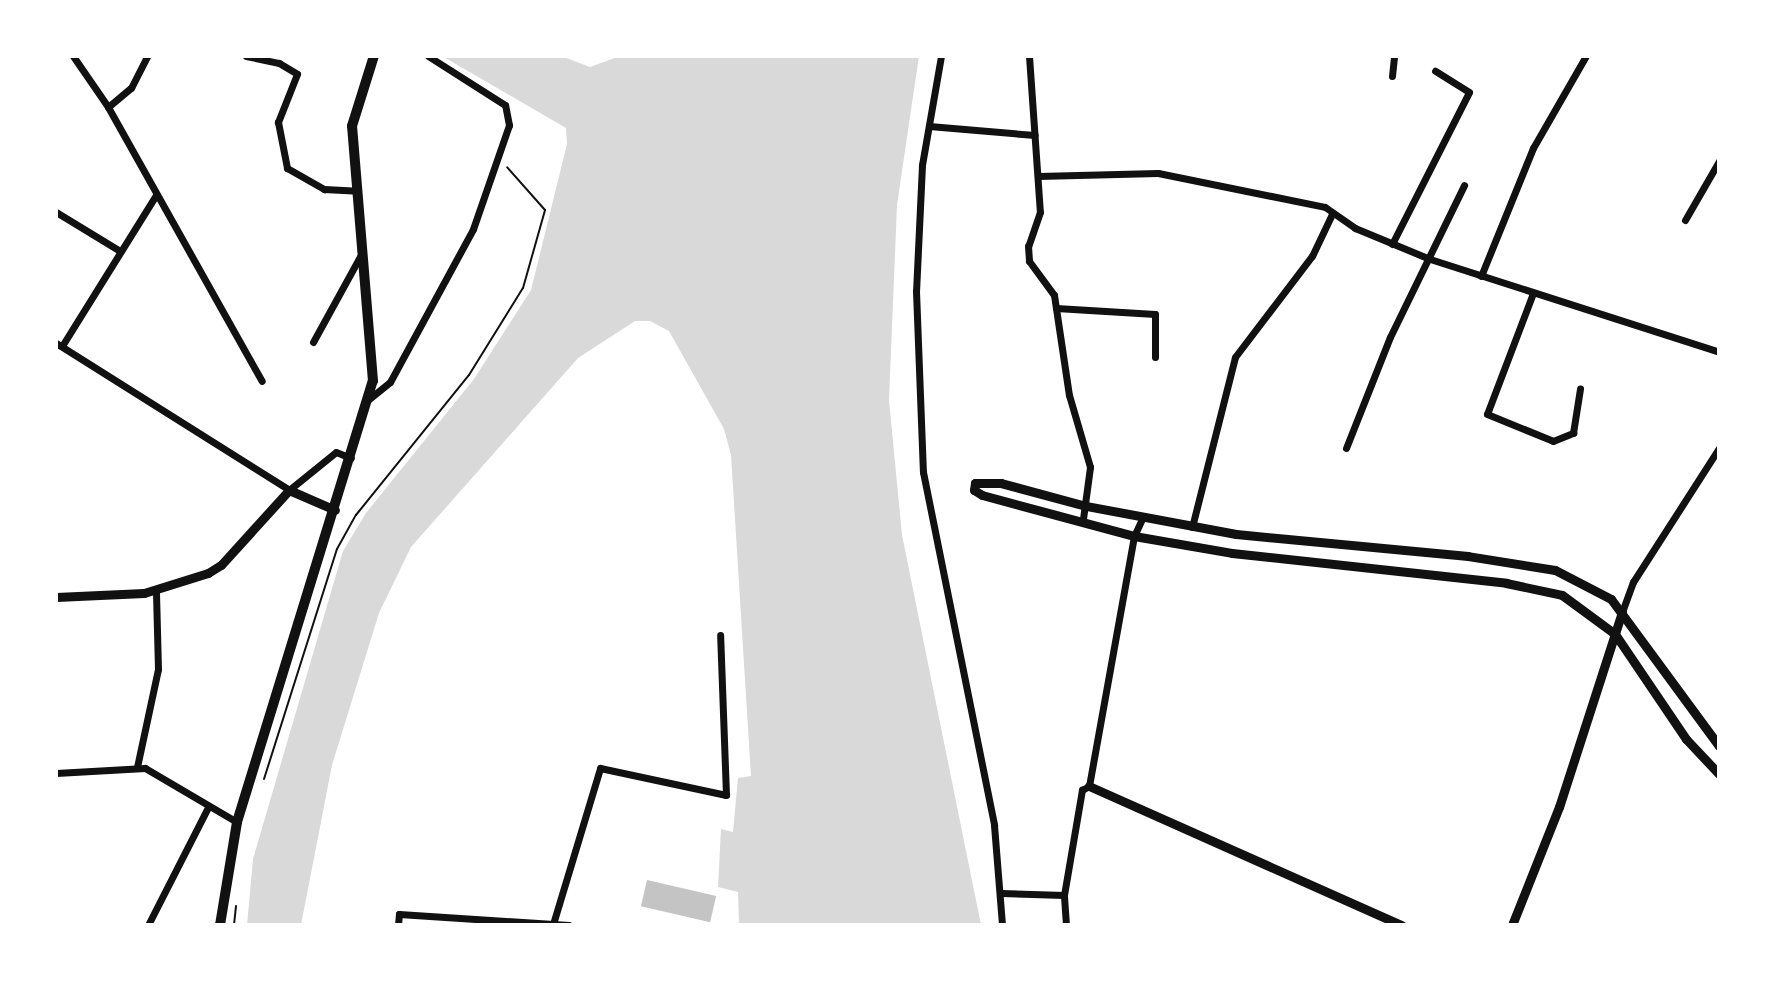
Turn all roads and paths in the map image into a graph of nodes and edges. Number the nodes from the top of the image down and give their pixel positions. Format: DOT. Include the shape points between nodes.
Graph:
graph roads {
  1 [pos="73,56"];
  2 [pos="147,56"];
  3 [pos="246,56"];
  4 [pos="374,56"];
  5 [pos="428,56"];
  6 [pos="941,56"];
  7 [pos="1029,56"];
  8 [pos="1394,56"];
  9 [pos="1586,56"];
  10 [pos="1435,71"];
  11 [pos="1392,76"];
  12 [pos="108,107"];
  13 [pos="929,126"];
  14 [pos="1035,135"];
  15 [pos="499,159"];
  16 [pos="1719,161"];
  17 [pos="1038,176"];
  18 [pos="1464,185"];
  19 [pos="357,191"];
  20 [pos="156,195"];
  21 [pos="56,212"];
  22 [pos="1332,214"];
  23 [pos="1685,220"];
  24 [pos="1392,244"];
  25 [pos="120,251"];
  26 [pos="362,252"];
  27 [pos="1430,259"];
  28 [pos="1481,276"];
  29 [pos="1533,293"];
  30 [pos="1056,308"];
  31 [pos="313,342"];
  32 [pos="59,345"];
  33 [pos="1719,352"];
  34 [pos="1155,357"];
  35 [pos="262,381"];
  36 [pos="1580,389"];
  37 [pos="369,399"];
  38 [pos="1346,448"];
  39 [pos="1719,448"];
  40 [pos="351,458"];
  41 [pos="289,490"];
  42 [pos="1086,506"];
  43 [pos="335,510"];
  44 [pos="1143,517"];
  45 [pos="1083,519"];
  46 [pos="1192,527"];
  47 [pos="1134,536"];
  48 [pos="156,590"];
  49 [pos="56,597"];
  50 [pos="1622,612"];
  51 [pos="1615,634"];
  52 [pos="720,635"];
  53 [pos="1719,746"];
  54 [pos="137,767"];
  55 [pos="56,773"];
  56 [pos="1719,774"];
  57 [pos="262,786"];
  58 [pos="1089,786"];
  59 [pos="208,807"];
  60 [pos="237,822"];
  61 [pos="1001,893"];
  62 [pos="1064,895"];
  63 [pos="237,899"];
  64 [pos="553,924"];
  65 [pos="148,925"];
  66 [pos="220,925"];
  67 [pos="234,925"];
  68 [pos="398,925"];
  69 [pos="569,925"];
  70 [pos="1002,925"];
  71 [pos="1066,925"];
  72 [pos="1401,925"];
  73 [pos="1512,925"];
  1 -- 12 [label="street"];
  2 -- 12 [label="street" via="131,88"];
  3 -- 19 [label="street" via="279,63 297,74 278,122 287,168 324,189"];
  4 -- 19 [label="main road" via="353,115"];
  5 -- 15 [label="street" via="505,105 511,114"];
  6 -- 13 [label="street"];
  7 -- 14 [label="street"];
  8 -- 11 [label="street"];
  9 -- 28 [label="street" via="1533,148"];
  10 -- 24 [label="street" via="1469,92"];
  12 -- 20 [label="street"];
  13 -- 14 [label="street"];
  13 -- 61 [label="street" via="916,291 923,472 994,825"];
  14 -- 17 [label="street"];
  15 -- 37 [label="street" via="473,229 410,349 381,393"];
  15 -- 57 [label="path" via="545,210 523,288 469,375 356,515 337,549"];
  16 -- 23 [label="street"];
  17 -- 22 [label="street" via="1158,173 1325,207"];
  17 -- 30 [label="street" via="1040,212 1028,246 1029,261 1054,295"];
  18 -- 27 [label="street"];
  19 -- 26 [label="main road"];
  20 -- 25 [label="street"];
  20 -- 35 [label="street"];
  21 -- 25 [label="street"];
  22 -- 24 [label="street"];
  22 -- 46 [label="street" via="1312,256 1235,357"];
  24 -- 27 [label="street"];
  25 -- 32 [label="street"];
  26 -- 31 [label="street"];
  26 -- 37 [label="main road" via="374,354"];
  27 -- 28 [label="street"];
  27 -- 38 [label="street" via="1390,337"];
  28 -- 29 [label="street"];
  29 -- 33 [label="street"];
  29 -- 36 [label="street" via="1487,414 1553,441 1573,433"];
  30 -- 34 [label="street" via="1155,314"];
  30 -- 42 [label="street" via="1069,395 1090,467"];
  32 -- 41 [label="street"];
  37 -- 40 [label="main road"];
  39 -- 50 [label="street" via="1633,582"];
  40 -- 41 [label="street" via="336,452"];
  40 -- 43 [label="main road"];
  41 -- 43 [label="street"];
  41 -- 48 [label="street" via="221,565"];
  42 -- 44 [label="street"];
  42 -- 45 [label="street"];
  42 -- 45 [label="street" via="1001,483 975,483 974,490 982,495"];
  43 -- 60 [label="main road"];
  44 -- 46 [label="street"];
  44 -- 47 [label="street"];
  45 -- 47 [label="street"];
  46 -- 50 [label="street" via="1528,563 1587,582"];
  47 -- 51 [label="street" via="1232,553 1541,588 1582,606"];
  47 -- 58 [label="street"];
  48 -- 49 [label="street"];
  48 -- 54 [label="street" via="158,669"];
  50 -- 51 [label="street"];
  50 -- 53 [label="street"];
  51 -- 56 [label="street" via="1686,739"];
  51 -- 73 [label="street" via="1559,807"];
  52 -- 64 [label="street" via="726,795 600,768"];
  54 -- 55 [label="street"];
  54 -- 59 [label="street" via="167,779"];
  58 -- 62 [label="street" via="1082,790"];
  58 -- 72 [label="street"];
  59 -- 60 [label="street"];
  59 -- 65 [label="street"];
  60 -- 66 [label="main road"];
  61 -- 62 [label="street"];
  61 -- 70 [label="street"];
  62 -- 71 [label="street"];
  63 -- 67 [label="path"];
  64 -- 68 [label="street" via="399,914"];
  64 -- 69 [label="street"];
}
